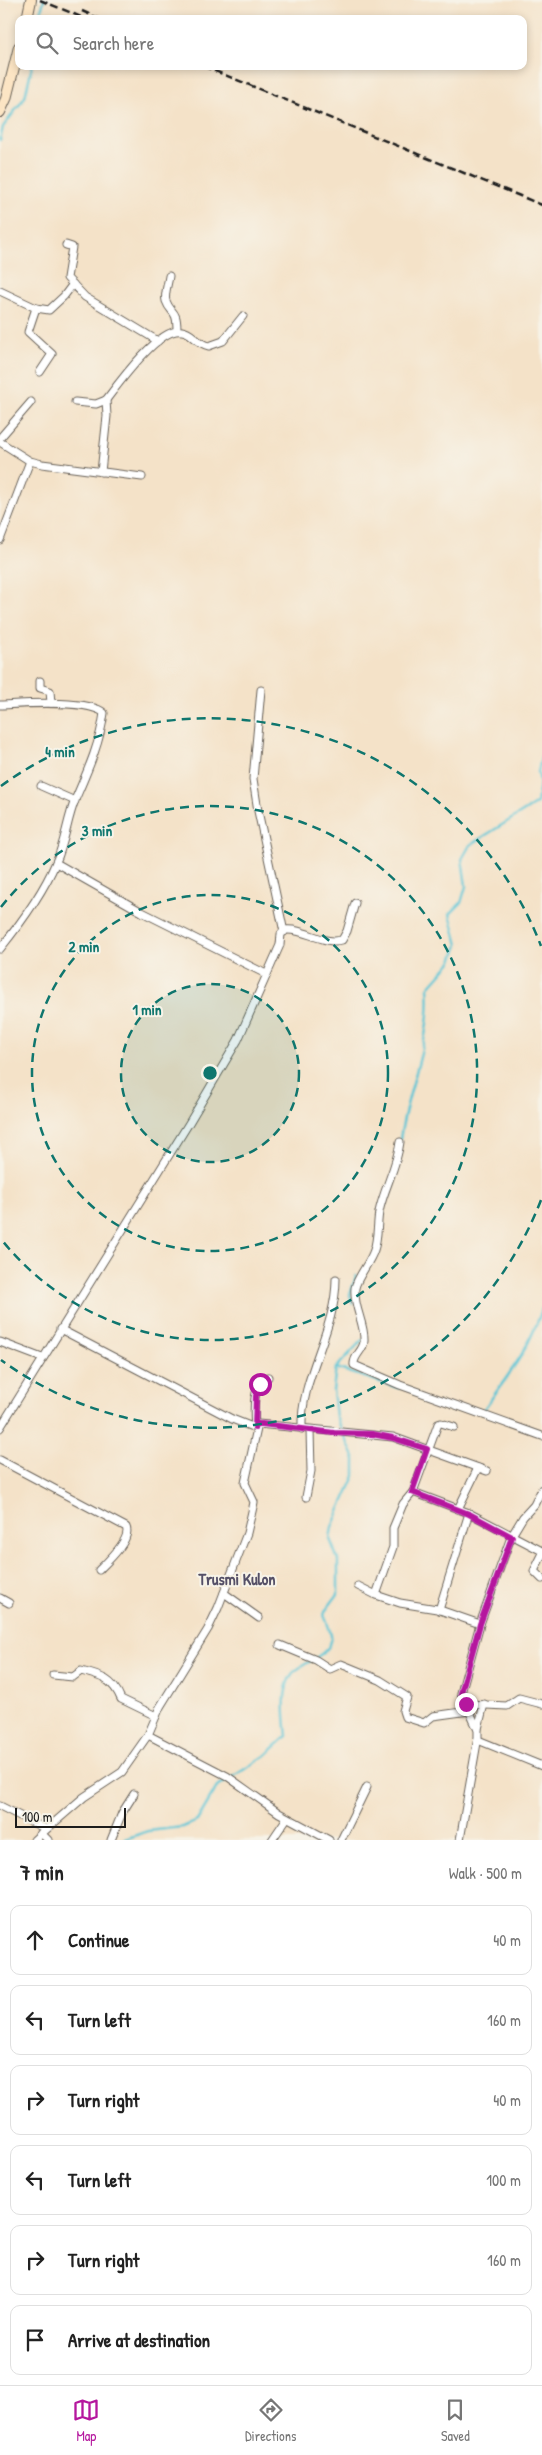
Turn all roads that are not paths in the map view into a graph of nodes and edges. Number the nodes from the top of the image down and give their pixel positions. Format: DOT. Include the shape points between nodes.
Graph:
graph roads {
  1 [pos="31,0"];
  2 [pos="28,15"];
  3 [pos="15,62"];
  4 [pos="0,112"];
  5 [pos="66,245"];
  6 [pos="169,276"];
  7 [pos="73,284"];
  8 [pos="0,291"];
  9 [pos="36,308"];
  10 [pos="243,316"];
  11 [pos="177,330"];
  12 [pos="158,341"];
  13 [pos="40,372"];
  14 [pos="106,400"];
  15 [pos="31,402"];
  16 [pos="75,402"];
  17 [pos="0,438"];
  18 [pos="0,442"];
  19 [pos="30,461"];
  20 [pos="101,472"];
  21 [pos="142,477"];
  22 [pos="0,540"];
  23 [pos="40,681"];
  24 [pos="261,690"];
  25 [pos="51,703"];
  26 [pos="0,705"];
  27 [pos="41,786"];
  28 [pos="75,801"];
  29 [pos="56,863"];
  30 [pos="355,903"];
  31 [pos="284,932"];
  32 [pos="0,949"];
  33 [pos="266,974"];
  34 [pos="400,1142"];
  35 [pos="336,1279"];
  36 [pos="60,1329"];
  37 [pos="0,1342"];
  38 [pos="42,1358"];
  39 [pos="268,1377"];
  40 [pos="454,1427"];
  41 [pos="0,1428"];
  42 [pos="255,1428"];
  43 [pos="302,1429"];
  44 [pos="310,1430"];
  45 [pos="542,1436"];
  46 [pos="427,1449"];
  47 [pos="0,1460"];
  48 [pos="478,1468"];
  49 [pos="487,1471"];
  50 [pos="542,1489"];
  51 [pos="412,1492"];
  52 [pos="306,1497"];
  53 [pos="458,1509"];
  54 [pos="469,1514"];
  55 [pos="512,1537"];
  56 [pos="542,1553"];
  57 [pos="99,1570"];
  58 [pos="542,1579"];
  59 [pos="358,1586"];
  60 [pos="224,1594"];
  61 [pos="376,1595"];
  62 [pos="0,1598"];
  63 [pos="9,1603"];
  64 [pos="439,1610"];
  65 [pos="258,1618"];
  66 [pos="480,1624"];
  67 [pos="280,1645"];
  68 [pos="53,1675"];
  69 [pos="466,1704"];
  70 [pos="484,1704"];
  71 [pos="542,1704"];
  72 [pos="469,1712"];
  73 [pos="156,1716"];
  74 [pos="478,1730"];
  75 [pos="148,1735"];
  76 [pos="478,1740"];
  77 [pos="542,1766"];
  78 [pos="367,1787"];
  79 [pos="134,1794"];
  80 [pos="0,1806"];
  81 [pos="287,1818"];
  82 [pos="43,1831"];
  83 [pos="34,1840"];
  84 [pos="48,1840"];
  85 [pos="111,1840"];
  86 [pos="272,1840"];
  87 [pos="329,1840"];
  88 [pos="342,1840"];
  89 [pos="460,1840"];
  1 -- 2 [label="street"];
  3 -- 4 [label="street"];
  5 -- 7 [label="street" via="72,247 66,276"];
  6 -- 11 [label="street" via="166,298 176,313"];
  7 -- 9 [label="street" via="49,310"];
  7 -- 12 [label="street" via="85,297"];
  8 -- 9 [label="street"];
  9 -- 13 [label="street" via="28,332 52,354"];
  10 -- 11 [label="street" via="222,341 208,346 195,341 189,333"];
  11 -- 12 [label="street"];
  12 -- 14 [label="street" via="135,363"];
  14 -- 16 [label="street" via="96,404"];
  14 -- 20 [label="street"];
  15 -- 17 [label="street"];
  18 -- 19 [label="street"];
  19 -- 20 [label="street"];
  19 -- 22 [label="street"];
  20 -- 21 [label="street"];
  23 -- 25 [label="street" via="40,688 50,691"];
  24 -- 31 [label="street" via="253,779"];
  25 -- 26 [label="street"];
  25 -- 28 [label="street" via="95,708 104,714 87,776"];
  27 -- 28 [label="street"];
  28 -- 29 [label="street"];
  29 -- 32 [label="street"];
  29 -- 33 [label="street" via="142,912"];
  30 -- 31 [label="street" via="342,940 291,930"];
  31 -- 33 [label="street"];
  33 -- 36 [label="street" via="238,1040 190,1123"];
  34 -- 45 [label="street" via="398,1158 379,1212 375,1248 356,1284 355,1303 364,1339 354,1365"];
  35 -- 43 [label="street" via="321,1348 302,1405"];
  36 -- 38 [label="street"];
  36 -- 42 [label="street"];
  37 -- 38 [label="street"];
  38 -- 41 [label="street"];
  39 -- 42 [label="street" via="261,1381 257,1391"];
  40 -- 46 [label="street" via="438,1424"];
  42 -- 43 [label="street" via="262,1424"];
  42 -- 60 [label="street" via="245,1483 254,1504"];
  43 -- 44 [label="street"];
  44 -- 46 [label="street" via="393,1438"];
  44 -- 52 [label="street" via="311,1471"];
  46 -- 48 [label="street"];
  46 -- 51 [label="street"];
  47 -- 57 [label="street" via="126,1527 128,1533 120,1546"];
  48 -- 49 [label="street"];
  48 -- 53 [label="street"];
  50 -- 55 [label="street"];
  51 -- 53 [label="street"];
  51 -- 61 [label="street" via="393,1528 393,1547"];
  53 -- 54 [label="street"];
  54 -- 55 [label="street"];
  54 -- 64 [label="street"];
  55 -- 56 [label="street"];
  55 -- 66 [label="street"];
  56 -- 58 [label="street" via="534,1572"];
  59 -- 61 [label="street"];
  60 -- 65 [label="street"];
  60 -- 73 [label="street" via="208,1629"];
  61 -- 64 [label="street"];
  62 -- 63 [label="street"];
  64 -- 66 [label="street"];
  66 -- 69 [label="street" via="461,1693"];
  67 -- 72 [label="street" via="330,1669 344,1665 380,1680 408,1698 403,1711 405,1717 424,1723 433,1716"];
  68 -- 73 [label="street" via="73,1677 80,1671 106,1678 117,1688 121,1699"];
  69 -- 70 [label="street"];
  69 -- 72 [label="street"];
  70 -- 71 [label="street" via="507,1706 519,1698"];
  70 -- 74 [label="street"];
  72 -- 74 [label="street"];
  73 -- 75 [label="street"];
  74 -- 76 [label="street"];
  75 -- 81 [label="street" via="231,1779"];
  75 -- 82 [label="street" via="122,1772"];
  76 -- 77 [label="street"];
  76 -- 89 [label="street"];
  78 -- 88 [label="street"];
  79 -- 85 [label="street"];
  80 -- 82 [label="street"];
  81 -- 86 [label="street"];
  81 -- 87 [label="street"];
  82 -- 83 [label="street"];
  82 -- 84 [label="street"];
}
